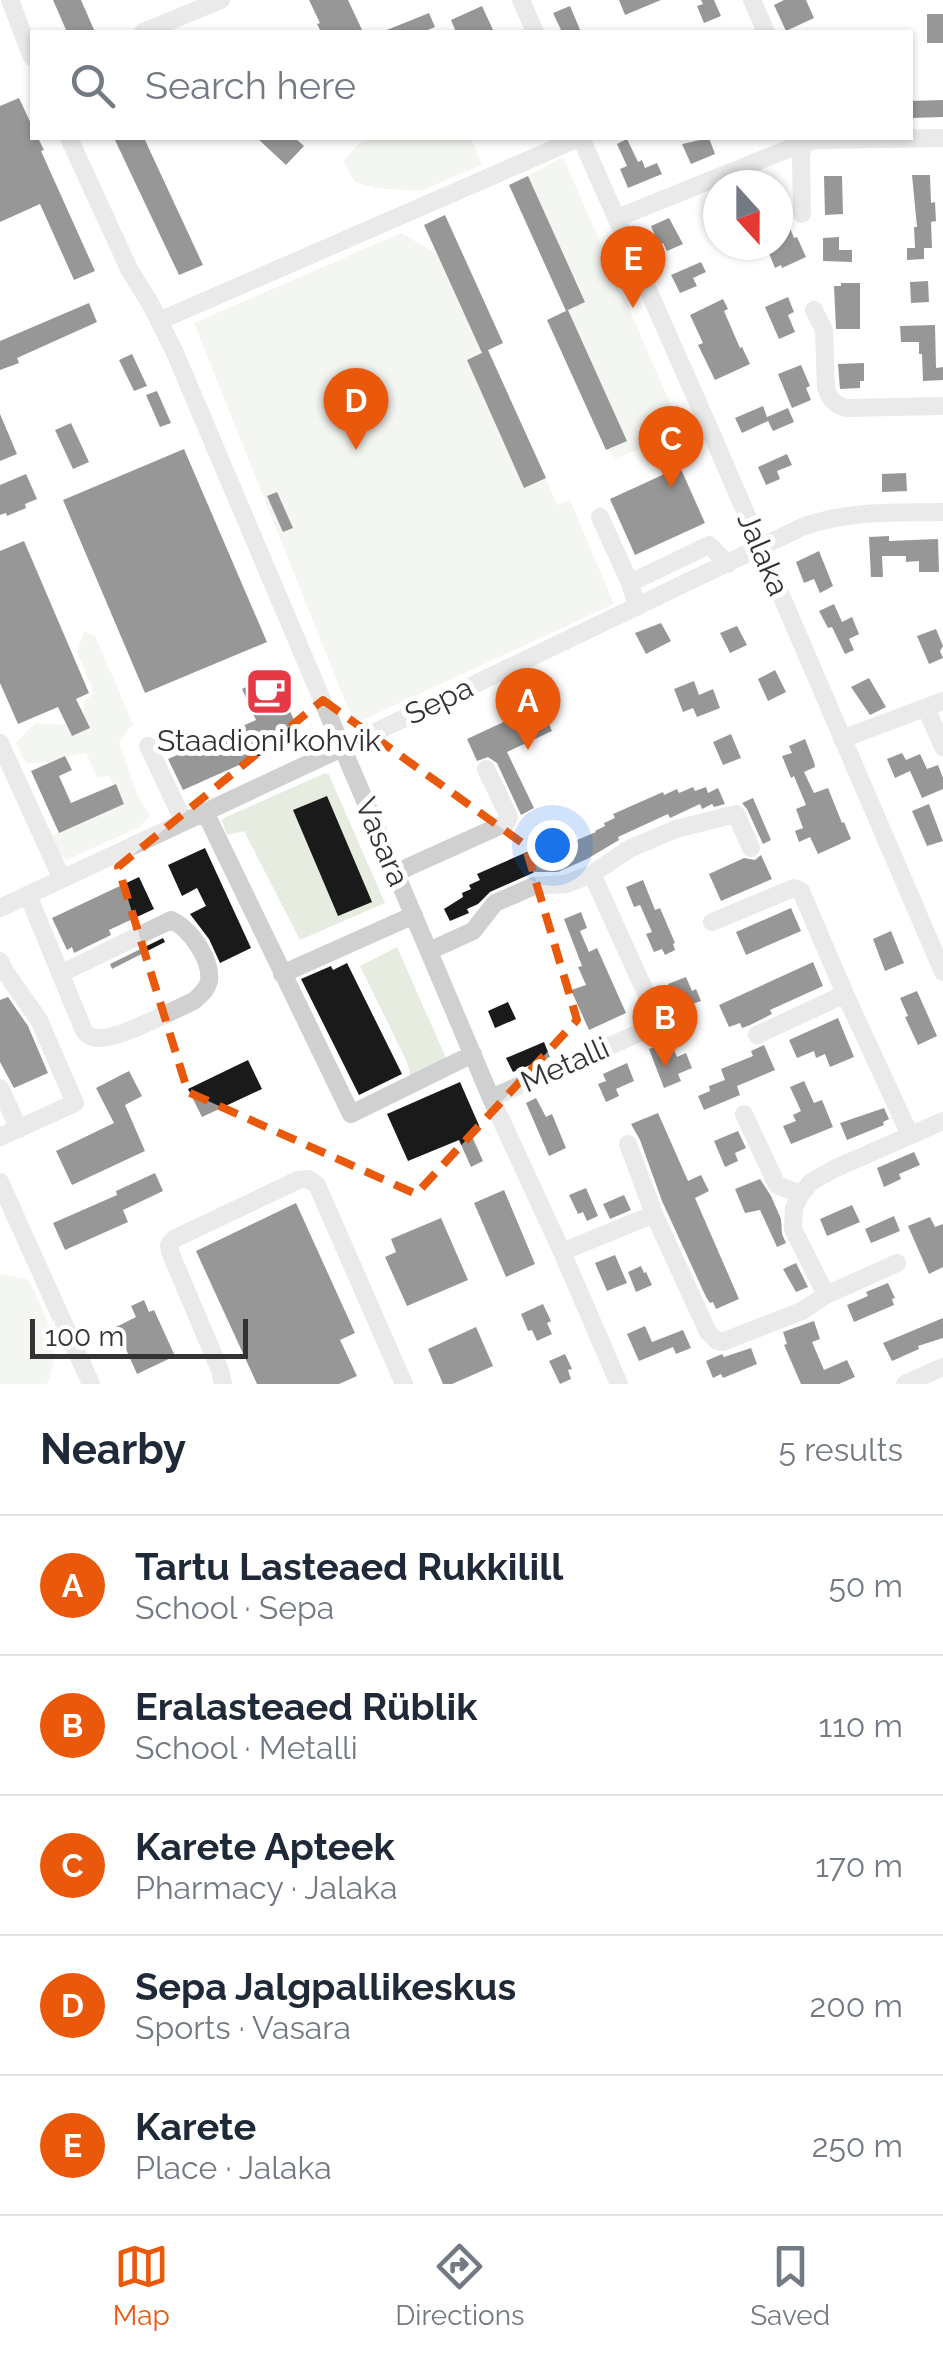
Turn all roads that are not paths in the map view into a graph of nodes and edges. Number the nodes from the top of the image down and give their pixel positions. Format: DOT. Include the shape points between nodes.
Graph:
graph roads {
  1 [pos="10,0"];
  2 [pos="221,0"];
  3 [pos="521,0"];
  4 [pos="752,0"];
  5 [pos="148,30"];
  6 [pos="534,30"];
  7 [pos="765,30"];
  8 [pos="30,52"];
  9 [pos="913,138"];
  10 [pos="943,138"];
  11 [pos="70,140"];
  12 [pos="575,140"];
  13 [pos="581,140"];
  14 [pos="803,140"];
  15 [pos="802,214"];
  16 [pos="617,218"];
  17 [pos="814,310"];
  18 [pos="159,321"];
  19 [pos="943,406"];
  20 [pos="943,512"];
  21 [pos="600,517"];
  22 [pos="760,547"];
  23 [pos="728,564"];
  24 [pos="630,583"];
  25 [pos="638,606"];
  26 [pos="934,704"];
  27 [pos="842,739"];
  28 [pos="0,743"];
  29 [pos="148,746"];
  30 [pos="943,747"];
  31 [pos="342,748"];
  32 [pos="486,769"];
  33 [pos="205,812"];
  34 [pos="184,822"];
  35 [pos="750,848"];
  36 [pos="395,873"];
  37 [pos="592,874"];
  38 [pos="62,880"];
  39 [pos="28,895"];
  40 [pos="0,908"];
  41 [pos="414,915"];
  42 [pos="712,922"];
  43 [pos="429,951"];
  44 [pos="0,961"];
  45 [pos="943,972"];
  46 [pos="60,974"];
  47 [pos="282,974"];
  48 [pos="845,994"];
  49 [pos="758,1034"];
  50 [pos="473,1054"];
  51 [pos="2,1097"];
  52 [pos="491,1098"];
  53 [pos="744,1114"];
  54 [pos="943,1121"];
  55 [pos="19,1129"];
  56 [pos="910,1135"];
  57 [pos="0,1137"];
  58 [pos="628,1144"];
  59 [pos="0,1182"];
  60 [pos="801,1194"];
  61 [pos="654,1214"];
  62 [pos="562,1252"];
  63 [pos="898,1262"];
  64 [pos="826,1295"];
  65 [pos="943,1368"];
  66 [pos="396,1381"];
  67 [pos="91,1384"];
  68 [pos="223,1384"];
  69 [pos="619,1384"];
  70 [pos="905,1384"];
  1 -- 8 [label="street"];
  2 -- 5 [label="street"];
  3 -- 6 [label="street"];
  4 -- 7 [label="street"];
  9 -- 10 [label="street"];
  11 -- 18 [label="street, Vasara"];
  12 -- 18 [label="street"];
  13 -- 16 [label="street, Jalaka"];
  14 -- 15 [label="street"];
  14 -- 16 [label="street"];
  16 -- 22 [label="street, Jalaka"];
  17 -- 19 [label="street" via="824,330 826,388 838,406"];
  18 -- 31 [label="street, Vasara"];
  20 -- 22 [label="street, Sepa" via="833,516"];
  21 -- 24 [label="street"];
  22 -- 23 [label="street, Sepa"];
  22 -- 27 [label="street, Jalaka"];
  23 -- 24 [label="street" via="708,545"];
  23 -- 25 [label="street, Sepa"];
  24 -- 25 [label="street"];
  25 -- 31 [label="street, Sepa"];
  26 -- 27 [label="street"];
  26 -- 30 [label="street"];
  27 -- 45 [label="street, Jalaka"];
  28 -- 38 [label="street"];
  29 -- 34 [label="street"];
  31 -- 33 [label="street, Sepa"];
  31 -- 36 [label="street, Vasara"];
  32 -- 36 [label="street" via="509,817 506,824"];
  33 -- 34 [label="street, Sepa"];
  33 -- 47 [label="street"];
  34 -- 38 [label="street, Sepa"];
  35 -- 37 [label="street" via="736,814 660,835"];
  36 -- 41 [label="street, Vasara"];
  37 -- 43 [label="street" via="495,902 473,930"];
  37 -- 52 [label="street, Metalli" via="654,1011 653,1024"];
  38 -- 39 [label="street, Sepa"];
  39 -- 40 [label="street, Sepa"];
  39 -- 46 [label="street"];
  41 -- 43 [label="street, Vasara"];
  41 -- 47 [label="street"];
  42 -- 48 [label="street" via="800,891"];
  43 -- 50 [label="street, Vasara"];
  44 -- 55 [label="street" via="40,1020 75,1103"];
  46 -- 46 [label="street" via="84,1031 100,1038 194,1001 208,982 201,952 171,920"];
  47 -- 50 [label="street" via="350,1114"];
  48 -- 49 [label="street"];
  48 -- 56 [label="street"];
  50 -- 52 [label="street, Vasara"];
  51 -- 55 [label="street"];
  52 -- 62 [label="street, Vasara"];
  53 -- 60 [label="street" via="777,1185"];
  54 -- 56 [label="street"];
  55 -- 57 [label="street"];
  56 -- 60 [label="street" via="834,1169"];
  58 -- 61 [label="street"];
  59 -- 67 [label="street"];
  60 -- 64 [label="street" via="793,1228"];
  61 -- 62 [label="street"];
  61 -- 64 [label="street" via="716,1341 802,1311"];
  62 -- 69 [label="street, Vasara"];
  63 -- 64 [label="street"];
  65 -- 70 [label="street"];
  66 -- 68 [label="street" via="317,1185 308,1179 169,1245"];
}
